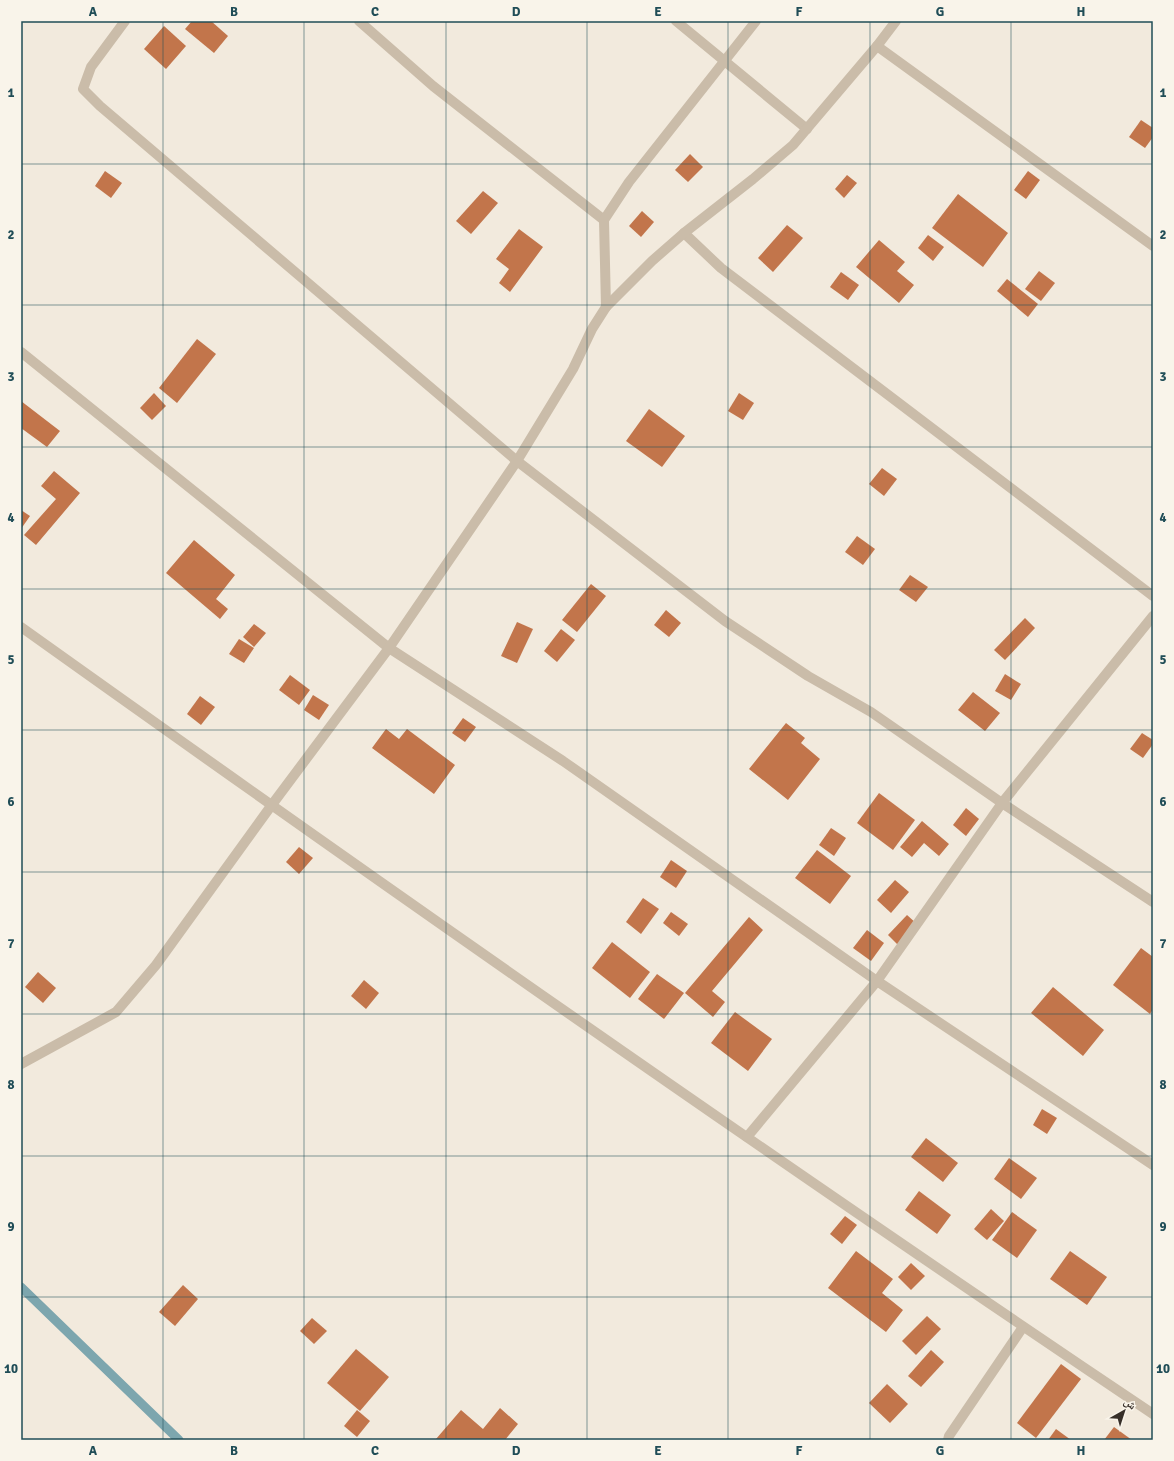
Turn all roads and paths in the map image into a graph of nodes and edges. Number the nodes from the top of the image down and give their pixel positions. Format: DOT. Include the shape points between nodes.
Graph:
graph roads {
  1 [pos="125,21"];
  2 [pos="359,21"];
  3 [pos="676,21"];
  4 [pos="756,21"];
  5 [pos="896,21"];
  6 [pos="877,46"];
  7 [pos="725,62"];
  8 [pos="807,129"];
  9 [pos="604,220"];
  10 [pos="684,233"];
  11 [pos="1153,246"];
  12 [pos="606,307"];
  13 [pos="21,352"];
  14 [pos="517,461"];
  15 [pos="1153,596"];
  16 [pos="1153,616"];
  17 [pos="21,627"];
  18 [pos="389,648"];
  19 [pos="1002,803"];
  20 [pos="271,806"];
  21 [pos="1153,902"];
  22 [pos="877,981"];
  23 [pos="21,1064"];
  24 [pos="747,1137"];
  25 [pos="1153,1165"];
  26 [pos="1023,1327"];
  27 [pos="1153,1414"];
  28 [pos="948,1440"];
  1 -- 14 [label="street" via="91,67 83,89"];
  2 -- 9 [label="street" via="433,86"];
  3 -- 7 [label="street"];
  4 -- 7 [label="street"];
  5 -- 6 [label="street"];
  6 -- 8 [label="street"];
  6 -- 11 [label="street"];
  7 -- 8 [label="street"];
  7 -- 9 [label="street" via="629,182"];
  8 -- 10 [label="street" via="793,145 753,179"];
  9 -- 12 [label="street"];
  10 -- 12 [label="street"];
  10 -- 15 [label="street" via="721,268"];
  12 -- 14 [label="street" via="592,329 573,369"];
  13 -- 18 [label="street"];
  14 -- 18 [label="street"];
  14 -- 19 [label="street" via="725,621 808,676 871,712"];
  16 -- 19 [label="street"];
  17 -- 20 [label="street"];
  18 -- 20 [label="street"];
  18 -- 22 [label="street" via="563,761"];
  19 -- 21 [label="street"];
  19 -- 22 [label="street"];
  20 -- 23 [label="street" via="156,965 116,1012"];
  20 -- 24 [label="street"];
  22 -- 24 [label="street"];
  22 -- 25 [label="street"];
  24 -- 26 [label="street"];
  26 -- 27 [label="street"];
  26 -- 28 [label="street"];
}
